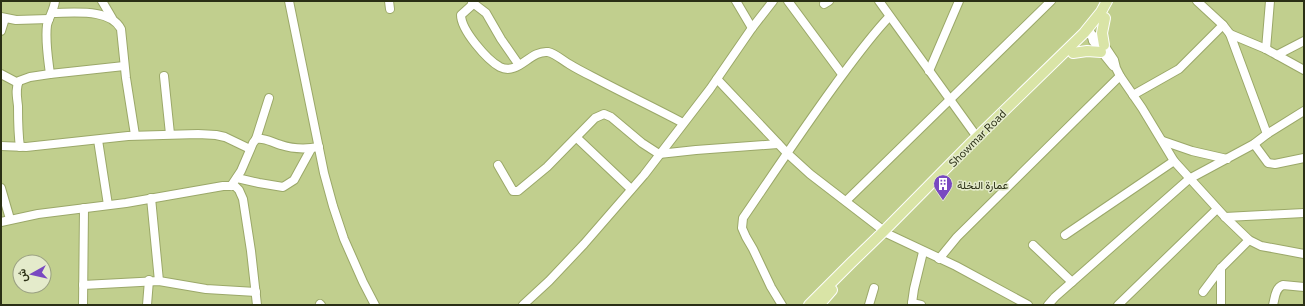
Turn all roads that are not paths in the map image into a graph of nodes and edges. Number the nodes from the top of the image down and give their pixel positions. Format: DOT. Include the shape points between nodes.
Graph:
graph roads {
  1 [pos="56,1"];
  2 [pos="102,1"];
  3 [pos="289,1"];
  4 [pos="736,1"];
  5 [pos="773,1"];
  6 [pos="788,1"];
  7 [pos="879,1"];
  8 [pos="959,1"];
  9 [pos="1051,1"];
  10 [pos="1107,1"];
  11 [pos="1114,1"];
  12 [pos="1197,1"];
  13 [pos="1270,1"];
  14 [pos="473,2"];
  15 [pos="50,16"];
  16 [pos="3,17"];
  17 [pos="890,17"];
  18 [pos="112,18"];
  19 [pos="1105,18"];
  20 [pos="1223,25"];
  21 [pos="752,28"];
  22 [pos="1,31"];
  23 [pos="1089,31"];
  24 [pos="1230,34"];
  25 [pos="1304,41"];
  26 [pos="1103,48"];
  27 [pos="1266,49"];
  28 [pos="1073,53"];
  29 [pos="1277,55"];
  30 [pos="519,65"];
  31 [pos="124,66"];
  32 [pos="1304,70"];
  33 [pos="929,71"];
  34 [pos="1,74"];
  35 [pos="50,74"];
  36 [pos="842,74"];
  37 [pos="164,76"];
  38 [pos="1120,76"];
  39 [pos="717,79"];
  40 [pos="18,83"];
  41 [pos="1133,95"];
  42 [pos="269,98"];
  43 [pos="950,100"];
  44 [pos="1304,111"];
  45 [pos="683,123"];
  46 [pos="170,134"];
  47 [pos="1267,134"];
  48 [pos="135,135"];
  49 [pos="577,138"];
  50 [pos="977,138"];
  51 [pos="256,139"];
  52 [pos="98,140"];
  53 [pos="1163,141"];
  54 [pos="778,144"];
  55 [pos="1254,144"];
  56 [pos="1,146"];
  57 [pos="20,147"];
  58 [pos="315,148"];
  59 [pos="250,149"];
  60 [pos="787,153"];
  61 [pos="659,154"];
  62 [pos="1304,158"];
  63 [pos="1226,159"];
  64 [pos="1174,161"];
  65 [pos="498,166"];
  66 [pos="237,178"];
  67 [pos="1190,179"];
  68 [pos="231,186"];
  69 [pos="1,188"];
  70 [pos="631,189"];
  71 [pos="151,198"];
  72 [pos="846,201"];
  73 [pos="108,205"];
  74 [pos="84,208"];
  75 [pos="1217,209"];
  76 [pos="1304,214"];
  77 [pos="1225,217"];
  78 [pos="10,220"];
  79 [pos="1,222"];
  80 [pos="886,233"];
  81 [pos="1065,235"];
  82 [pos="1249,240"];
  83 [pos="1033,245"];
  84 [pos="923,252"];
  85 [pos="1304,254"];
  86 [pos="939,259"];
  87 [pos="1221,268"];
  88 [pos="149,280"];
  89 [pos="159,280"];
  90 [pos="1072,282"];
  91 [pos="83,285"];
  92 [pos="1304,287"];
  93 [pos="874,288"];
  94 [pos="256,292"];
  95 [pos="1203,292"];
  96 [pos="912,304"];
  97 [pos="83,305"];
  98 [pos="148,305"];
  99 [pos="257,305"];
  100 [pos="375,305"];
  101 [pos="523,305"];
  102 [pos="782,305"];
  103 [pos="809,305"];
  104 [pos="819,305"];
  105 [pos="869,305"];
  106 [pos="921,305"];
  107 [pos="1028,305"];
  108 [pos="1048,305"];
  109 [pos="1118,305"];
  110 [pos="1221,305"];
  111 [pos="1273,305"];
  1 -- 15 [label="street"];
  2 -- 18 [label="street"];
  3 -- 58 [label="street"];
  4 -- 21 [label="street"];
  5 -- 21 [label="street"];
  6 -- 36 [label="street"];
  7 -- 17 [label="street"];
  8 -- 33 [label="street"];
  9 -- 43 [label="street"];
  10 -- 23 [label="main road, Showmar Road"];
  11 -- 19 [label="main road, Showmar Road"];
  12 -- 20 [label="street"];
  13 -- 27 [label="street"];
  14 -- 30 [label="street" via="486,13"];
  14 -- 30 [label="street" via="461,17 474,42 500,67 509,69"];
  15 -- 16 [label="street" via="23,20"];
  15 -- 18 [label="street" via="97,14"];
  15 -- 35 [label="street" via="47,32"];
  16 -- 22 [label="street"];
  17 -- 33 [label="street"];
  17 -- 36 [label="street"];
  18 -- 31 [label="street" via="121,29"];
  19 -- 23 [label="main road, Showmar Road"];
  19 -- 26 [label="main road"];
  20 -- 24 [label="street"];
  20 -- 41 [label="street" via="1179,69"];
  21 -- 39 [label="street"];
  23 -- 26 [label="street" via="1097,37"];
  23 -- 28 [label="main road, Showmar Road"];
  23 -- 50 [label="main road, Showmar Road"];
  24 -- 27 [label="street"];
  24 -- 47 [label="street"];
  25 -- 29 [label="street"];
  26 -- 28 [label="main road"];
  26 -- 38 [label="street" via="1114,60"];
  27 -- 29 [label="street"];
  28 -- 80 [label="main road, Showmar Road"];
  29 -- 32 [label="street"];
  30 -- 45 [label="street" via="538,54 551,53"];
  31 -- 35 [label="street"];
  31 -- 48 [label="street"];
  33 -- 43 [label="street"];
  34 -- 40 [label="street"];
  35 -- 40 [label="street" via="23,79"];
  36 -- 60 [label="street"];
  37 -- 46 [label="street"];
  38 -- 41 [label="street"];
  38 -- 86 [label="street" via="957,237"];
  39 -- 45 [label="street"];
  39 -- 54 [label="street"];
  40 -- 57 [label="street" via="17,126"];
  41 -- 53 [label="street"];
  42 -- 51 [label="street"];
  43 -- 50 [label="street"];
  43 -- 72 [label="street"];
  44 -- 47 [label="street"];
  45 -- 61 [label="street"];
  46 -- 48 [label="street"];
  46 -- 59 [label="street" via="216,135"];
  47 -- 55 [label="street"];
  48 -- 52 [label="street"];
  49 -- 61 [label="street" via="595,118 606,114"];
  49 -- 65 [label="street" via="518,191 513,191"];
  49 -- 70 [label="street"];
  50 -- 80 [label="main road, Showmar Road"];
  51 -- 58 [label="street" via="280,145"];
  51 -- 59 [label="street"];
  52 -- 57 [label="street"];
  52 -- 73 [label="street"];
  53 -- 63 [label="street"];
  53 -- 64 [label="street"];
  54 -- 60 [label="street"];
  54 -- 61 [label="street"];
  55 -- 62 [label="street" via="1268,162 1275,164"];
  55 -- 63 [label="street"];
  56 -- 57 [label="street"];
  58 -- 66 [label="street" via="294,180 283,187"];
  58 -- 100 [label="street" via="344,239"];
  59 -- 66 [label="street"];
  60 -- 72 [label="street"];
  60 -- 102 [label="street" via="743,218 742,228"];
  61 -- 70 [label="street"];
  63 -- 67 [label="street"];
  64 -- 67 [label="street"];
  64 -- 81 [label="street"];
  66 -- 68 [label="street"];
  67 -- 75 [label="street"];
  67 -- 90 [label="street"];
  68 -- 71 [label="street"];
  68 -- 94 [label="street" via="239,190 243,199"];
  69 -- 78 [label="street"];
  70 -- 101 [label="street" via="584,244"];
  71 -- 73 [label="street"];
  71 -- 89 [label="street"];
  72 -- 80 [label="street"];
  73 -- 74 [label="street"];
  74 -- 78 [label="street"];
  74 -- 91 [label="street"];
  75 -- 77 [label="street"];
  75 -- 109 [label="street"];
  76 -- 77 [label="street"];
  77 -- 82 [label="street"];
  78 -- 79 [label="street"];
  80 -- 84 [label="street"];
  80 -- 103 [label="main road, Showmar Road"];
  80 -- 104 [label="main road, Showmar Road"];
  82 -- 85 [label="street" via="1260,246"];
  82 -- 87 [label="street"];
  83 -- 90 [label="street"];
  84 -- 86 [label="street"];
  84 -- 96 [label="street"];
  86 -- 107 [label="street"];
  87 -- 95 [label="street"];
  87 -- 110 [label="street"];
  88 -- 89 [label="street"];
  88 -- 91 [label="street"];
  88 -- 98 [label="street"];
  89 -- 94 [label="street" via="206,289"];
  90 -- 108 [label="street"];
  91 -- 97 [label="street"];
  92 -- 111 [label="street" via="1280,286"];
  93 -- 105 [label="street"];
  94 -- 99 [label="street"];
  96 -- 106 [label="street"];
}
